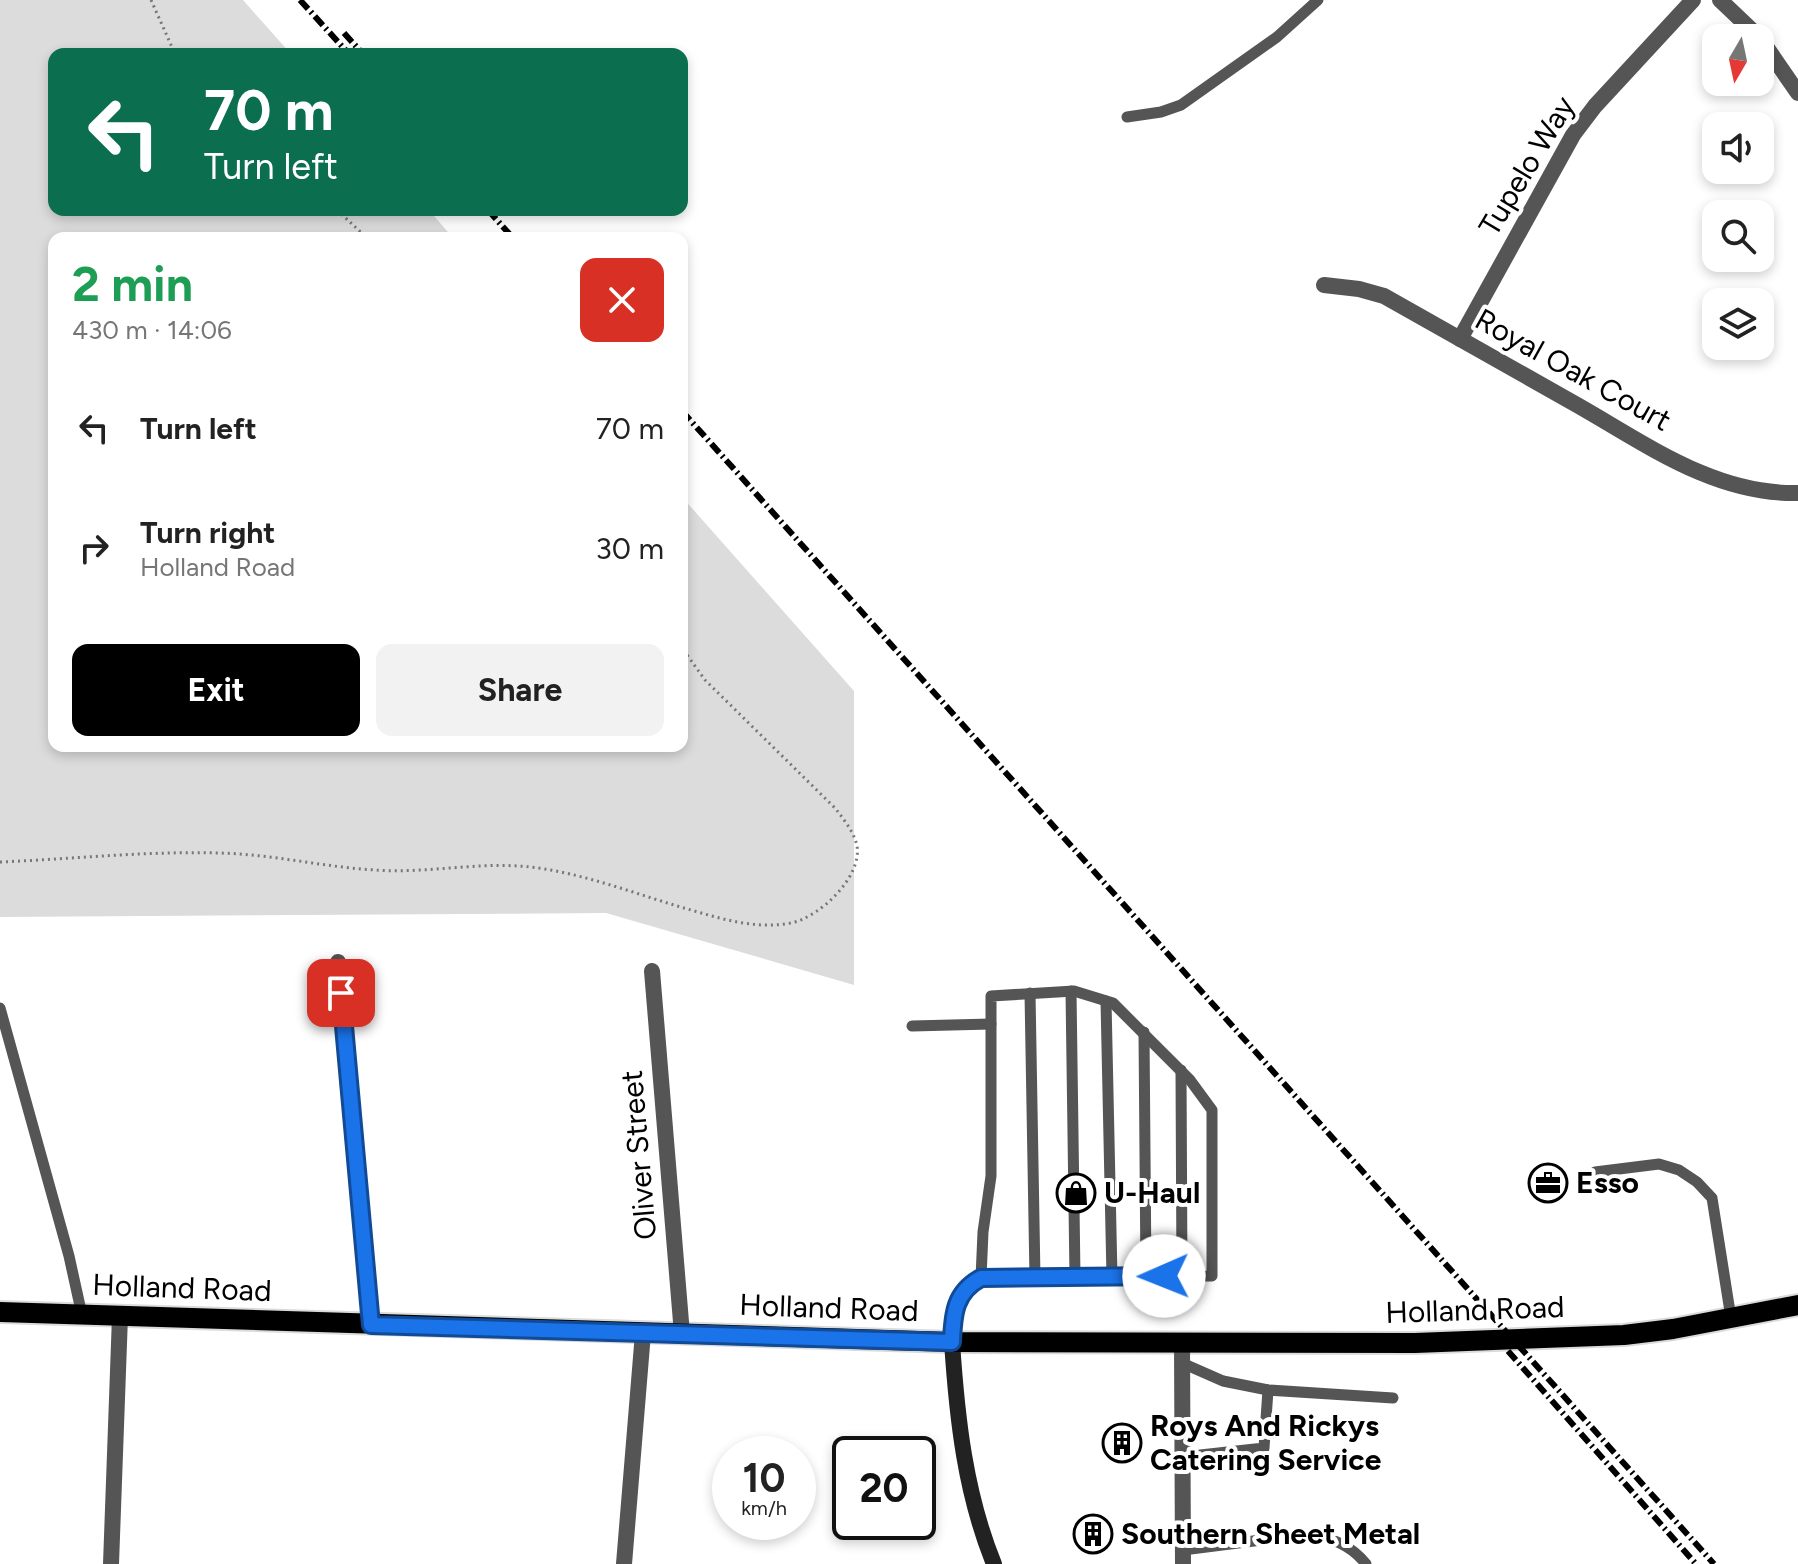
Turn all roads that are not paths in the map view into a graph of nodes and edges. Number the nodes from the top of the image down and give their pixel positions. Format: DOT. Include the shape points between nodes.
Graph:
graph roads {
  1 [pos="1318,0"];
  2 [pos="1693,0"];
  3 [pos="1720,0"];
  4 [pos="1745,24"];
  5 [pos="1774,58"];
  6 [pos="1798,93"];
  7 [pos="1127,117"];
  8 [pos="1324,285"];
  9 [pos="1460,339"];
  10 [pos="1798,493"];
  11 [pos="338,962"];
  12 [pos="652,971"];
  13 [pos="1071,991"];
  14 [pos="1030,993"];
  15 [pos="1106,1001"];
  16 [pos="0,1008"];
  17 [pos="991,1024"];
  18 [pos="912,1026"];
  19 [pos="1144,1032"];
  20 [pos="1181,1070"];
  21 [pos="1595,1172"];
  22 [pos="1146,1276"];
  23 [pos="1182,1276"];
  24 [pos="1075,1277"];
  25 [pos="1112,1277"];
  26 [pos="981,1278"];
  27 [pos="1035,1278"];
  28 [pos="1798,1305"];
  29 [pos="0,1312"];
  30 [pos="82,1315"];
  31 [pos="120,1316"];
  32 [pos="1731,1318"];
  33 [pos="371,1325"];
  34 [pos="643,1333"];
  35 [pos="682,1334"];
  36 [pos="952,1342"];
  37 [pos="1182,1353"];
  38 [pos="1268,1390"];
  39 [pos="1393,1398"];
  40 [pos="1182,1457"];
  41 [pos="1183,1557"];
  42 [pos="111,1564"];
  43 [pos="624,1564"];
  44 [pos="994,1564"];
  45 [pos="1366,1564"];
  1 -- 7 [label="lane" via="1277,37 1181,105"];
  2 -- 9 [label="street, Tupelo Way" via="1573,135"];
  3 -- 4 [label="street"];
  5 -- 6 [label="street"];
  8 -- 9 [label="street, Royal Oak Court" via="1384,296"];
  9 -- 10 [label="street, Royal Oak Court" via="1710,477 1748,490"];
  11 -- 33 [label="street"];
  12 -- 35 [label="street, Oliver Street"];
  13 -- 14 [label="lane"];
  13 -- 15 [label="lane"];
  13 -- 24 [label="lane"];
  14 -- 17 [label="lane" via="991,996"];
  14 -- 27 [label="lane"];
  15 -- 19 [label="lane"];
  15 -- 25 [label="lane"];
  16 -- 30 [label="lane"];
  17 -- 18 [label="lane"];
  17 -- 26 [label="lane" via="991,1176"];
  19 -- 20 [label="lane"];
  19 -- 22 [label="lane"];
  20 -- 23 [label="lane"];
  20 -- 23 [label="lane" via="1212,1110 1212,1276"];
  21 -- 32 [label="lane" via="1659,1164 1679,1170 1712,1198"];
  22 -- 23 [label="lane"];
  22 -- 25 [label="lane"];
  24 -- 25 [label="lane"];
  24 -- 27 [label="lane"];
  26 -- 27 [label="lane"];
  26 -- 36 [label="lane" via="966,1286 956,1306"];
  28 -- 32 [label="main road, Holland Road"];
  29 -- 30 [label="main road, Holland Road"];
  30 -- 31 [label="main road, Holland Road"];
  31 -- 33 [label="main road, Holland Road"];
  31 -- 42 [label="street"];
  32 -- 37 [label="main road, Holland Road" via="1624,1335"];
  33 -- 34 [label="main road, Holland Road"];
  34 -- 35 [label="main road, Holland Road"];
  34 -- 43 [label="street"];
  35 -- 36 [label="main road, Holland Road"];
  36 -- 37 [label="main road, Holland Road"];
  36 -- 44 [label="street" via="965,1464"];
  37 -- 38 [label="lane" via="1223,1381"];
  37 -- 40 [label="street"];
  38 -- 39 [label="lane"];
  38 -- 40 [label="lane" via="1264,1448"];
  40 -- 41 [label="street"];
  41 -- 45 [label="lane" via="1308,1534 1343,1544"];
}
